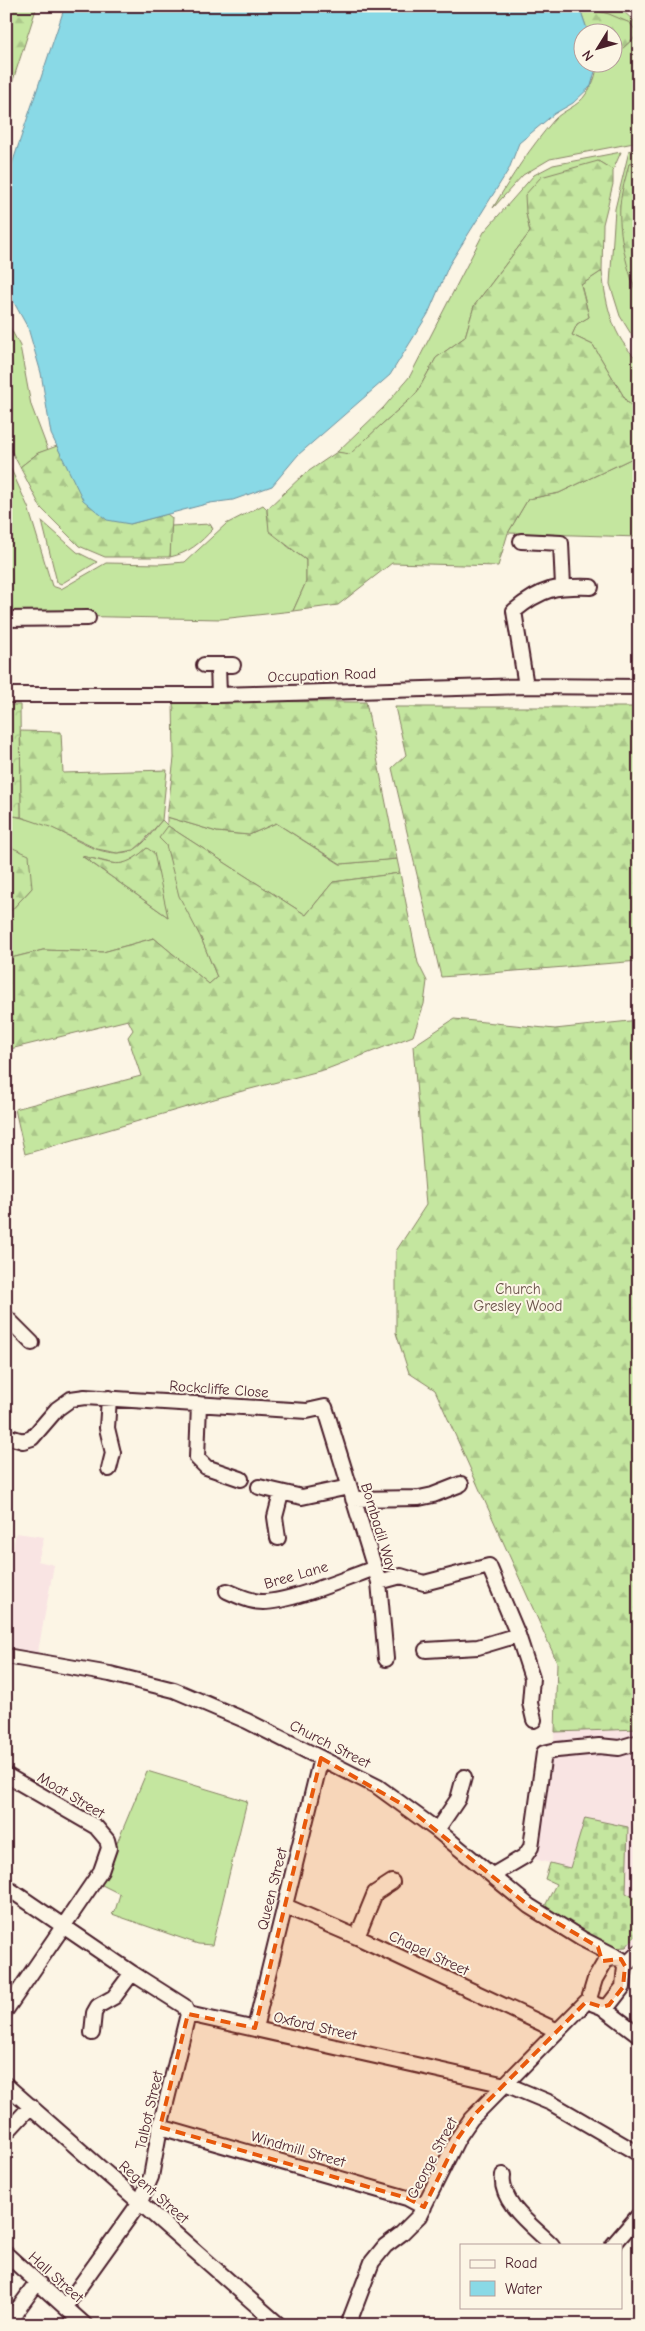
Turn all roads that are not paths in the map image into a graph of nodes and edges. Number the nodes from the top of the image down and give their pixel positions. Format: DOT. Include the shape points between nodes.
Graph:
graph roads {
  1 [pos="521,541"];
  2 [pos="563,586"];
  3 [pos="591,587"];
  4 [pos="88,618"];
  5 [pos="6,620"];
  6 [pos="204,665"];
  7 [pos="218,665"];
  8 [pos="233,665"];
  9 [pos="526,686"];
  10 [pos="639,687"];
  11 [pos="6,695"];
  12 [pos="219,695"];
  13 [pos="6,1317"];
  14 [pos="32,1343"];
  15 [pos="109,1398"];
  16 [pos="199,1404"];
  17 [pos="325,1408"];
  18 [pos="6,1436"];
  19 [pos="108,1469"];
  20 [pos="240,1479"];
  21 [pos="461,1484"];
  22 [pos="259,1487"];
  23 [pos="351,1493"];
  24 [pos="281,1494"];
  25 [pos="278,1538"];
  26 [pos="375,1568"];
  27 [pos="379,1582"];
  28 [pos="227,1591"];
  29 [pos="518,1634"];
  30 [pos="426,1650"];
  31 [pos="6,1656"];
  32 [pos="386,1659"];
  33 [pos="534,1720"];
  34 [pos="639,1742"];
  35 [pos="320,1758"];
  36 [pos="6,1776"];
  37 [pos="464,1777"];
  38 [pos="437,1830"];
  39 [pos="493,1875"];
  40 [pos="392,1882"];
  41 [pos="6,1888"];
  42 [pos="285,1906"];
  43 [pos="63,1926"];
  44 [pos="357,1937"];
  45 [pos="598,1947"];
  46 [pos="632,1958"];
  47 [pos="601,1967"];
  48 [pos="132,1973"];
  49 [pos="589,1999"];
  50 [pos="602,2008"];
  51 [pos="6,2010"];
  52 [pos="188,2014"];
  53 [pos="255,2028"];
  54 [pos="558,2031"];
  55 [pos="92,2033"];
  56 [pos="639,2035"];
  57 [pos="6,2084"];
  58 [pos="503,2085"];
  59 [pos="31,2106"];
  60 [pos="160,2127"];
  61 [pos="6,2133"];
  62 [pos="639,2154"];
  63 [pos="503,2175"];
  64 [pos="140,2202"];
  65 [pos="424,2207"];
  66 [pos="639,2215"];
  67 [pos="551,2244"];
  68 [pos="613,2244"];
  69 [pos="6,2254"];
  70 [pos="37,2283"];
  71 [pos="65,2307"];
  72 [pos="14,2325"];
  73 [pos="85,2325"];
  74 [pos="279,2325"];
  75 [pos="348,2325"];
  1 -- 2 [label="street" via="561,543"];
  2 -- 3 [label="street"];
  2 -- 9 [label="street" via="533,595 514,612"];
  4 -- 5 [label="street"];
  6 -- 7 [label="street"];
  7 -- 8 [label="street"];
  7 -- 12 [label="street"];
  9 -- 10 [label="street, Occupation Road"];
  9 -- 12 [label="street, Occupation Road"];
  11 -- 12 [label="street, Occupation Road"];
  13 -- 14 [label="street" via="24,1327"];
  15 -- 16 [label="street, Rockcliffe Close"];
  15 -- 18 [label="street, Rockcliffe Close" via="72,1398 57,1409 32,1438 23,1441"];
  15 -- 19 [label="street" via="107,1428 113,1454"];
  16 -- 17 [label="street, Rockcliffe Close" via="307,1411"];
  16 -- 20 [label="street" via="197,1458 206,1467"];
  17 -- 23 [label="street, Bombadil Way"];
  21 -- 23 [label="street" via="419,1498"];
  22 -- 24 [label="street"];
  23 -- 24 [label="street" via="302,1498"];
  23 -- 26 [label="street, Bombadil Way"];
  24 -- 25 [label="street" via="275,1518"];
  26 -- 27 [label="street, Bombadil Way"];
  26 -- 28 [label="street, Bree Lane" via="290,1597 264,1602 245,1599"];
  27 -- 29 [label="street" via="402,1576 424,1584 489,1566"];
  27 -- 32 [label="street, Bombadil Way"];
  29 -- 30 [label="street" via="478,1647"];
  29 -- 33 [label="street" via="532,1678 530,1703"];
  31 -- 35 [label="street, Church Street" via="110,1674 174,1690 247,1721"];
  34 -- 39 [label="street" via="619,1748 599,1746 544,1754 531,1847 525,1856"];
  35 -- 38 [label="street, Church Street" via="378,1787"];
  35 -- 42 [label="street, Queen Street"];
  36 -- 43 [label="street, Moat Street" via="96,1827 107,1840 107,1857 101,1870"];
  37 -- 38 [label="street" via="458,1799"];
  38 -- 39 [label="street, Church Street"];
  39 -- 45 [label="street, Church Street" via="529,1906"];
  40 -- 44 [label="street" via="375,1894"];
  41 -- 43 [label="street"];
  42 -- 44 [label="street, Chapel Street"];
  42 -- 53 [label="street, Queen Street"];
  43 -- 48 [label="street"];
  43 -- 51 [label="street"];
  44 -- 54 [label="street, Chapel Street"];
  45 -- 46 [label="street, Church Street"];
  45 -- 47 [label="street"];
  46 -- 47 [label="street" via="606,1960"];
  46 -- 50 [label="street" via="618,1995"];
  47 -- 49 [label="street"];
  48 -- 52 [label="street" via="184,2006"];
  48 -- 55 [label="street" via="114,1997 98,2006"];
  49 -- 50 [label="street"];
  49 -- 54 [label="street, George Street"];
  50 -- 56 [label="street"];
  52 -- 53 [label="street, Oxford Street"];
  52 -- 60 [label="street, Talbot Street"];
  53 -- 58 [label="street, Oxford Street"];
  54 -- 58 [label="street, George Street"];
  57 -- 59 [label="street, Regent Street"];
  58 -- 62 [label="street, Oxford Street" via="551,2103"];
  58 -- 65 [label="street, George Street" via="462,2132"];
  59 -- 61 [label="street"];
  59 -- 64 [label="street, Regent Street"];
  60 -- 64 [label="street, Talbot Street" via="151,2177"];
  60 -- 65 [label="street, Windmill Street" via="391,2194"];
  63 -- 67 [label="street" via="502,2184 509,2202"];
  64 -- 71 [label="street, Talbot Street"];
  64 -- 74 [label="street, Regent Street"];
  65 -- 75 [label="street, George Street" via="411,2226 385,2246 372,2262"];
  66 -- 68 [label="street"];
  69 -- 70 [label="street, Hall Street"];
  70 -- 71 [label="street, Hall Street"];
  70 -- 72 [label="street" via="15,2313"];
  71 -- 73 [label="street, Hall Street"];
}
